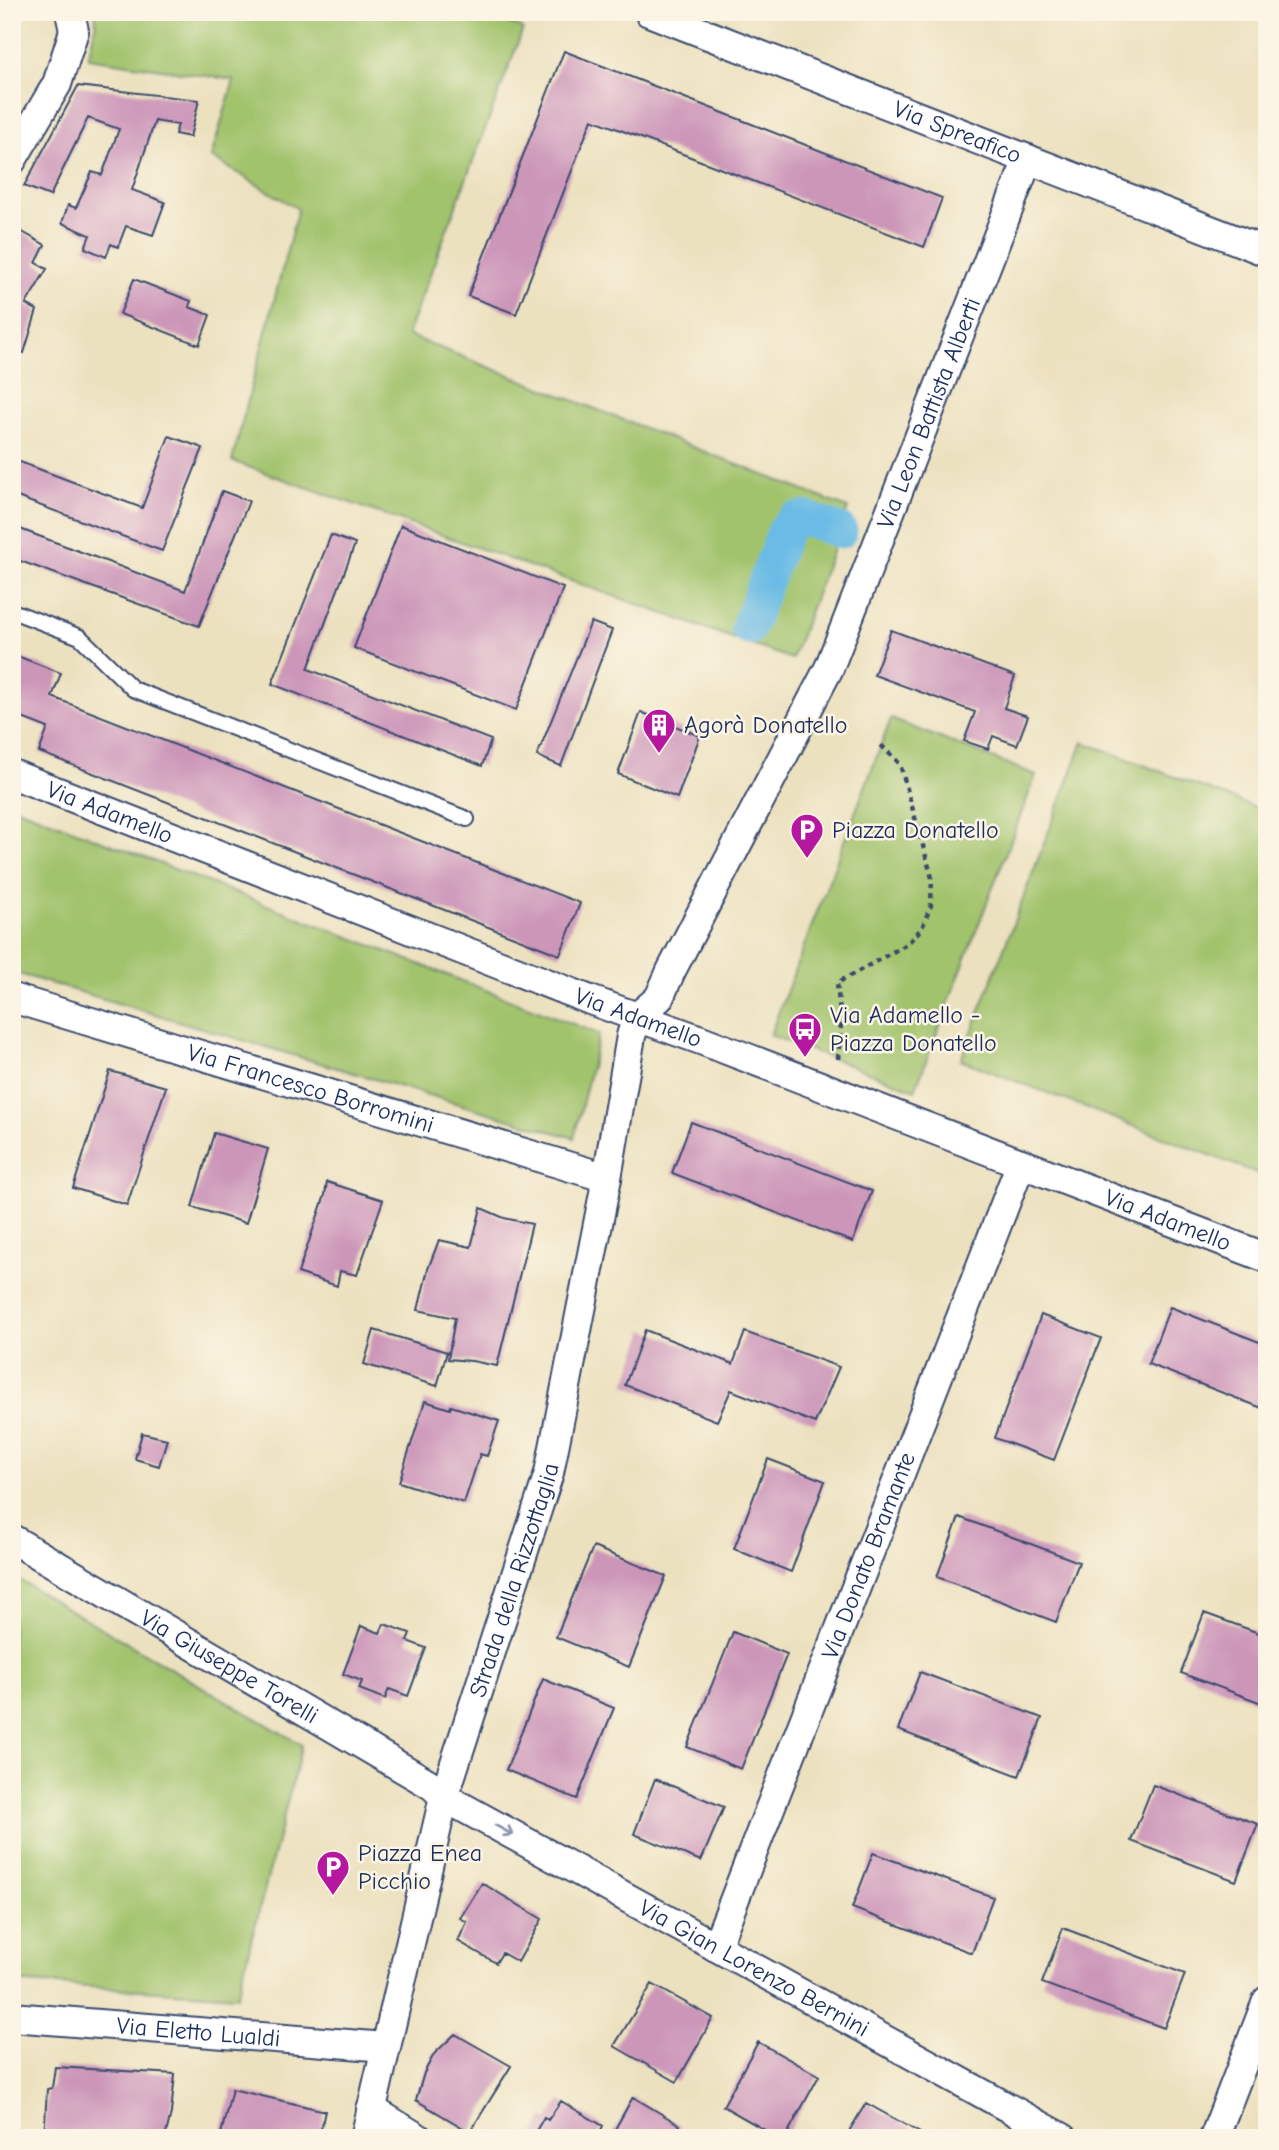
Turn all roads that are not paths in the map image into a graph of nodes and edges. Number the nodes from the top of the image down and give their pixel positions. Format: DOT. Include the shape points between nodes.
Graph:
graph roads {
  1 [pos="70,12"];
  2 [pos="649,12"];
  3 [pos="1028,159"];
  4 [pos="12,160"];
  5 [pos="1267,252"];
  6 [pos="12,611"];
  7 [pos="12,774"];
  8 [pos="467,819"];
  9 [pos="12,998"];
  10 [pos="637,1017"];
  11 [pos="1021,1163"];
  12 [pos="607,1178"];
  13 [pos="1267,1258"];
  14 [pos="12,1538"];
  15 [pos="444,1797"];
  16 [pos="716,1947"];
  17 [pos="1267,2001"];
  18 [pos="12,2017"];
  19 [pos="386,2048"];
  20 [pos="371,2109"];
  21 [pos="365,2138"];
  22 [pos="418,2138"];
  23 [pos="1063,2138"];
  24 [pos="1214,2138"];
  1 -- 4 [label="street" via="74,31 57,84"];
  2 -- 3 [label="street, Via Spreafico"];
  3 -- 5 [label="street, Via Spreafico"];
  3 -- 10 [label="street, Via Leon Battista Alberti" via="829,668 659,998"];
  6 -- 8 [label="lane" via="80,637 133,689"];
  7 -- 10 [label="street, Via Adamello"];
  9 -- 12 [label="street, Via Francesco Borromini"];
  10 -- 11 [label="street, Via Adamello"];
  10 -- 12 [label="street, Strada della Rizzottaglia"];
  11 -- 13 [label="street, Via Adamello"];
  11 -- 16 [label="street, Via Donato Bramante"];
  12 -- 15 [label="street, Strada della Rizzottaglia" via="549,1473"];
  14 -- 15 [label="street, Via Giuseppe Torelli" via="433,1786"];
  15 -- 16 [label="street, Via Gian Lorenzo Bernini, one-way"];
  15 -- 19 [label="street, Strada della Rizzottaglia"];
  16 -- 23 [label="street, Via Gian Lorenzo Bernini"];
  17 -- 24 [label="street"];
  18 -- 19 [label="street, Via Eletto Lualdi"];
  19 -- 20 [label="street, Strada della Rizzottaglia"];
  20 -- 21 [label="street, Strada della Rizzottaglia"];
  20 -- 22 [label="street"];
}
